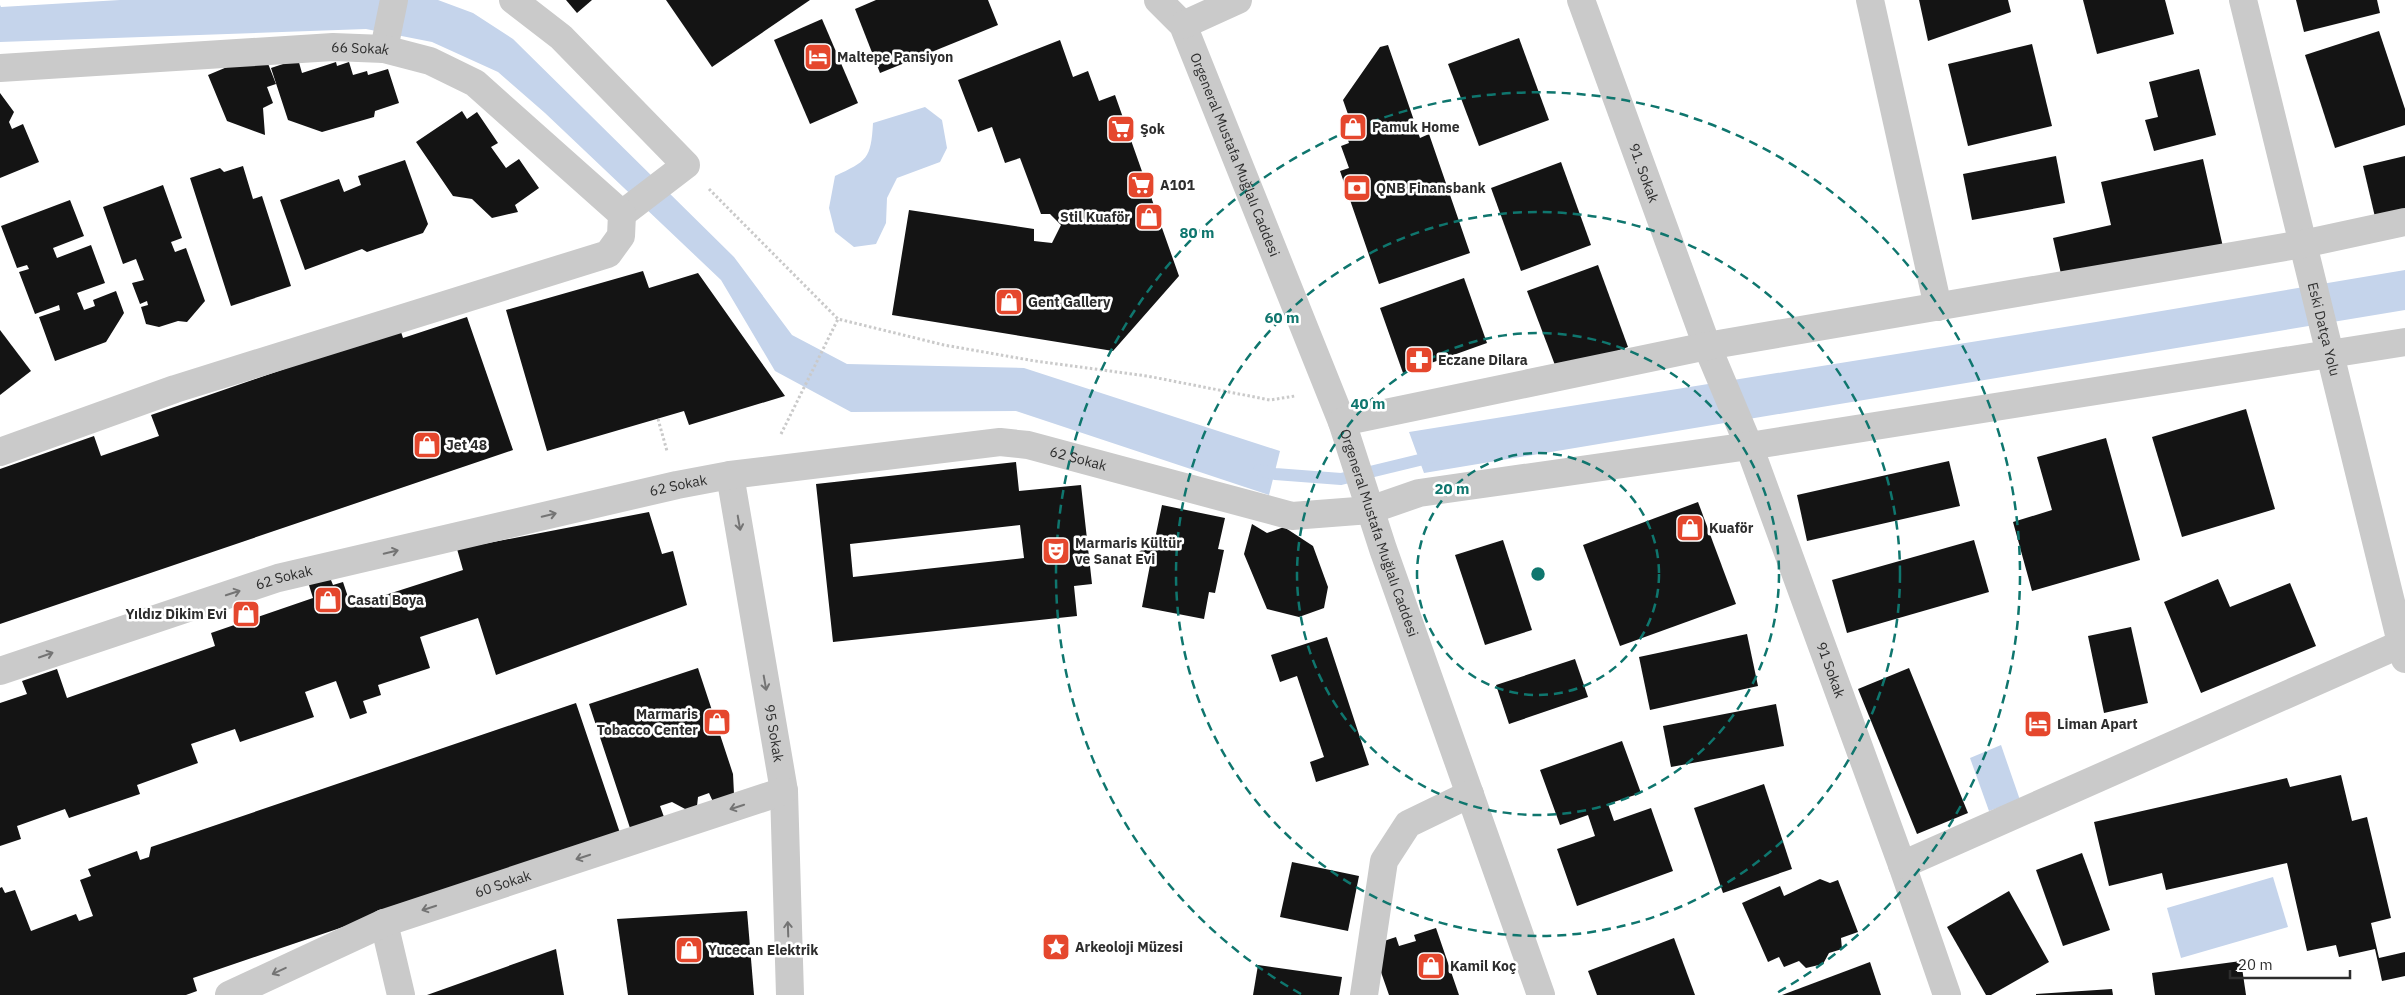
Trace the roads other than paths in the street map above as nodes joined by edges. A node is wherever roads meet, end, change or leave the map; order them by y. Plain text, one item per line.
1 (394, 0) edge
2 (513, 0) edge
3 (1158, 0) edge
4 (1238, 0) edge
5 (1581, 0) edge
6 (1870, 0) edge
7 (2243, 0) edge
8 (1183, 25) junction
9 (386, 41) junction
10 (0, 68) edge
11 (628, 209) junction
12 (2405, 222) edge
13 (2303, 244) junction
14 (1938, 307) junction
15 (2405, 342) edge
16 (1707, 346) junction
17 (2327, 346) junction
18 (1342, 422) junction
19 (1745, 435) junction
20 (0, 452) edge
21 (730, 474) junction
22 (1368, 505) junction
23 (2403, 652) edge
24 (0, 671) edge
25 (784, 791) junction
26 (1470, 794) junction
27 (1902, 865) junction
28 (384, 922) junction
29 (229, 995) edge
30 (401, 995) edge
31 (790, 995) edge
32 (1364, 995) edge
33 (1541, 995) edge
34 (1947, 995) edge

1 - 9 street
2 - 11 street
3 - 8 street, Orgeneral Mustafa Muğlalı Caddesi
4 - 8 street
5 - 16 street, 91. Sokak
6 - 14 street
7 - 13 street, Eski Datça Yolu
8 - 18 street, Orgeneral Mustafa Muğlalı Caddesi
9 - 10 street, 66 Sokak
9 - 11 street, 66 Sokak
11 - 20 street
12 - 13 street
13 - 14 street
13 - 17 street, Eski Datça Yolu
14 - 16 street
15 - 17 street, 62 Sokak
16 - 18 street
16 - 19 street, 91 Sokak
17 - 19 street, 62 Sokak
17 - 23 street, Eski Datça Yolu
18 - 22 street, Orgeneral Mustafa Muğlalı Caddesi
19 - 22 street, 62 Sokak
19 - 27 street, 91 Sokak
21 - 22 street, 62 Sokak
24 -> 21 street, 62 Sokak
21 -> 25 street, 95 Sokak
22 - 26 street, Orgeneral Mustafa Muğlalı Caddesi
23 - 27 street
25 -> 28 street, 60 Sokak
31 -> 25 street, 95 Sokak
26 - 32 street
26 - 33 street, Orgeneral Mustafa Muğlalı Caddesi
27 - 34 street, 91 Sokak
28 -> 29 street, 60 Sokak
28 - 30 street

